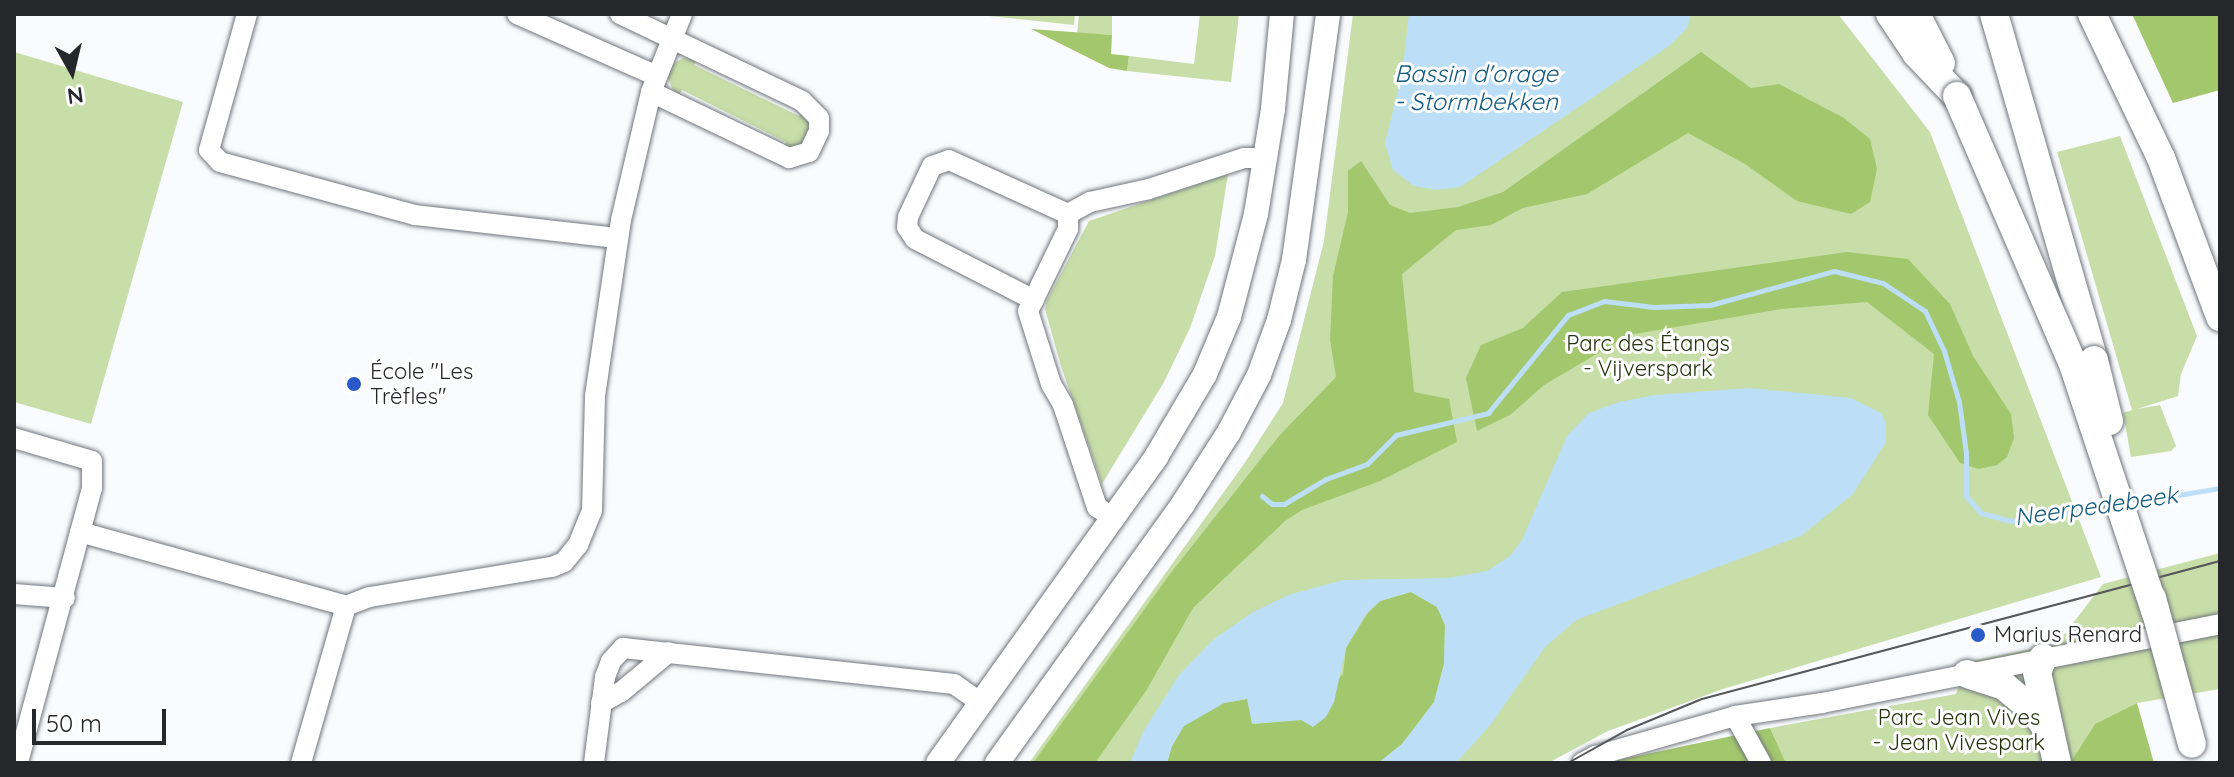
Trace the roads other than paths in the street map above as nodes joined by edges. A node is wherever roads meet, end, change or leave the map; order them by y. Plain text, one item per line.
1 (247, 14) edge
2 (517, 14) edge
3 (620, 14) edge
4 (682, 14) edge
5 (1282, 14) edge
6 (1328, 14) edge
7 (1890, 14) edge
8 (1916, 14) edge
9 (1994, 14) edge
10 (2092, 14) edge
11 (672, 38) junction
12 (654, 84) junction
13 (1957, 96) junction
14 (1266, 158) junction
15 (1068, 214) junction
16 (618, 238) junction
17 (1034, 300) junction
18 (2220, 317) edge
19 (14, 438) edge
20 (1114, 519) junction
21 (80, 532) junction
22 (14, 594) edge
23 (65, 598) junction
24 (346, 606) junction
25 (2156, 614) junction
26 (2220, 624) edge
27 (669, 652) junction
28 (2043, 658) junction
29 (1967, 674) junction
30 (601, 703) junction
31 (981, 703) junction
32 (1735, 716) junction
33 (2049, 733) junction
34 (2194, 753) edge
35 (18, 763) edge
36 (301, 763) edge
37 (594, 763) edge
38 (938, 763) edge
39 (997, 763) edge
40 (1582, 763) edge
41 (1761, 763) edge
42 (2057, 763) edge

1 - 16 street
2 - 12 street
3 - 11 street
4 - 11 street
5 - 14 main road
6 - 39 main road
7 - 13 highway
8 - 13 highway
9 - 25 highway, bridge
10 - 18 highway
11 - 12 street
11 - 12 street
12 - 16 street
13 - 25 highway, bridge
14 - 15 street
14 - 20 main road
15 - 17 street
15 - 17 street
16 - 24 street
17 - 20 street
19 - 21 street
20 - 31 main road
21 - 23 street
21 - 24 street
22 - 23 street
23 - 35 street
24 - 36 street
25 - 34 highway, bridge
26 - 28 street
27 - 30 street
27 - 30 street
27 - 31 street
28 - 29 street
28 - 33 highway
29 - 32 street
29 - 33 highway
30 - 37 street
31 - 38 main road
32 - 40 street
32 - 41 street
33 - 42 highway

